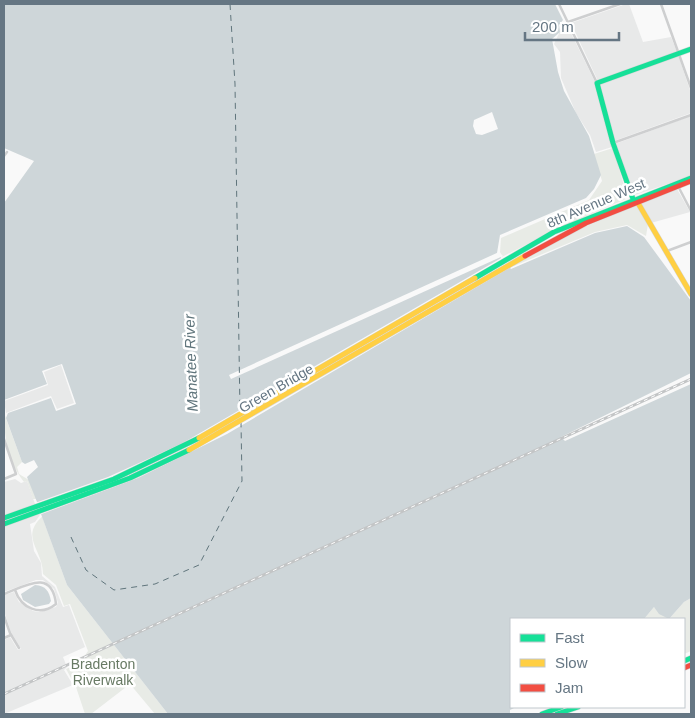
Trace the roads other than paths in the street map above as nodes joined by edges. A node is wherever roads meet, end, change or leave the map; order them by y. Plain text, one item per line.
1 (559, 4) edge
2 (620, 4) edge
3 (661, 4) edge
4 (568, 22) junction
5 (691, 49) edge
6 (679, 53) junction
7 (597, 83) junction
8 (691, 88) edge
9 (691, 115) edge
10 (613, 143) junction
11 (7, 152) dead end
12 (4, 156) edge
13 (691, 179) edge
14 (677, 185) junction
15 (662, 187) junction
16 (632, 199) junction
17 (638, 202) junction
18 (691, 211) edge
19 (586, 223) junction
20 (691, 242) edge
21 (665, 252) junction
22 (513, 259) junction
23 (691, 294) edge
24 (4, 439) edge
25 (4, 480) edge
26 (37, 509) junction
27 (4, 518) edge
28 (4, 524) edge
29 (15, 590) junction
30 (4, 594) edge
31 (4, 616) edge
32 (11, 635) junction
33 (4, 638) edge
34 (19, 648) dead end
35 (559, 708) edge
36 (575, 708) edge
37 (542, 714) edge
38 (556, 714) edge

1 - 4 street
2 - 4 street
3 - 6 street
4 - 7 street
5 - 6 main road
6 - 7 main road
6 - 8 street
7 - 10 main road
9 - 10 street
10 - 16 main road
11 - 12 street
13 - 14 main road, 8th Avenue West
14 - 15 main road, 8th Avenue West
14 - 17 main road, 8th Avenue West
14 - 18 street
15 - 16 main road, 8th Avenue West
15 - 17 main road
16 - 19 main road
16 - 22 main road, 8th Avenue West
17 - 19 main road, 8th Avenue West
17 - 21 main road
19 - 22 main road, 8th Avenue West
20 - 21 street
21 - 23 main road
22 - 26 main road, Green Bridge
24 - 25 street
26 - 27 main road
26 - 28 main road
29 - 29 street
29 - 30 street
31 - 32 street
32 - 33 street
32 - 34 street
35 - 37 main road
36 - 38 main road

